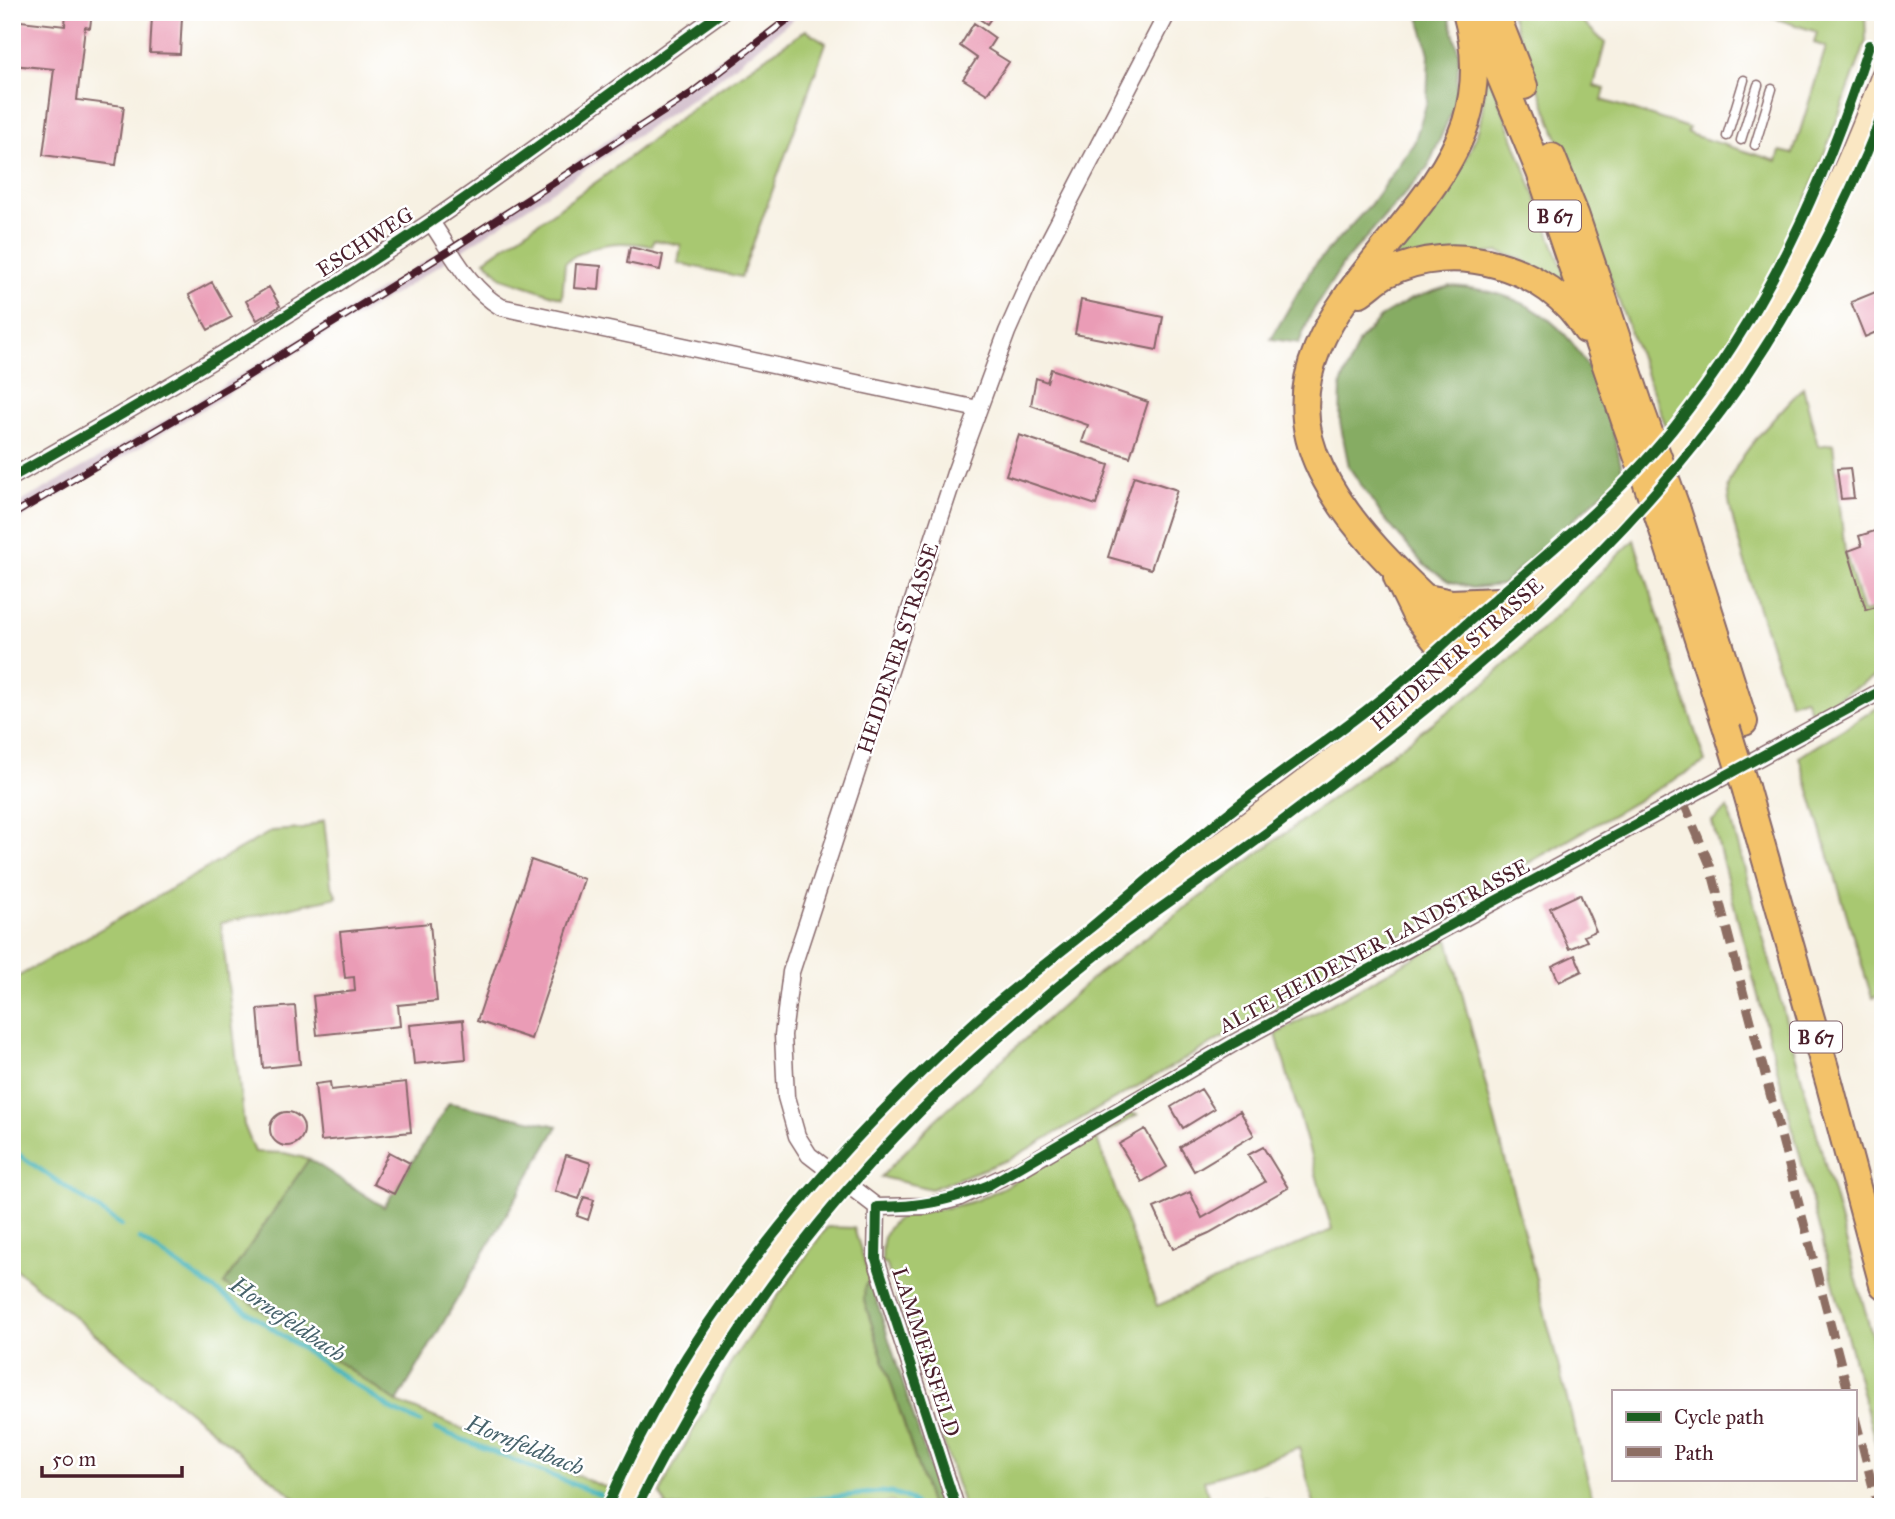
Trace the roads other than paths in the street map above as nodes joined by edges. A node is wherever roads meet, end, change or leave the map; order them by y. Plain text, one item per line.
1 (722, 12) edge
2 (1168, 12) edge
3 (1466, 12) edge
4 (1474, 12) edge
5 (1494, 12) edge
6 (1883, 76) edge
7 (1744, 80) dead end
8 (1758, 85) dead end
9 (1772, 89) dead end
10 (1727, 136) dead end
11 (1741, 141) dead end
12 (1755, 145) dead end
13 (431, 222) junction
14 (1335, 310) junction
15 (978, 409) junction
16 (1634, 417) junction
17 (12, 477) edge
18 (1389, 560) junction
19 (1427, 598) junction
20 (1522, 600) junction
21 (1474, 644) junction
22 (1454, 663) junction
23 (1883, 690) edge
24 (1754, 785) junction
25 (837, 1178) junction
26 (877, 1207) junction
27 (1883, 1220) edge
28 (1883, 1285) edge
29 (622, 1507) edge
30 (956, 1507) edge

1 - 13 street, ESCHWEG
2 - 15 street, HEIDENER STRASSE
3 - 14 highway
4 - 16 highway, B 67
5 - 16 highway, B 67
6 - 20 main road, HEIDENER STRASSE
7 - 10 lane
8 - 11 lane
9 - 12 lane
13 - 15 street
13 - 17 street, ESCHWEG
14 - 16 highway
14 - 18 highway
15 - 25 street, HEIDENER STRASSE
16 - 24 highway, B 67, bridge
18 - 19 highway
18 - 22 highway
19 - 20 highway
19 - 21 highway
20 - 21 main road, HEIDENER STRASSE
21 - 22 main road, HEIDENER STRASSE
22 - 25 main road, HEIDENER STRASSE
23 - 26 street, ALTE HEIDENER LANDSTRASSE
24 - 27 highway, B 67
24 - 28 highway, B 67
25 - 26 street
25 - 29 main road, HEIDENER STRASSE
26 - 30 street, LAMMERSFELD

